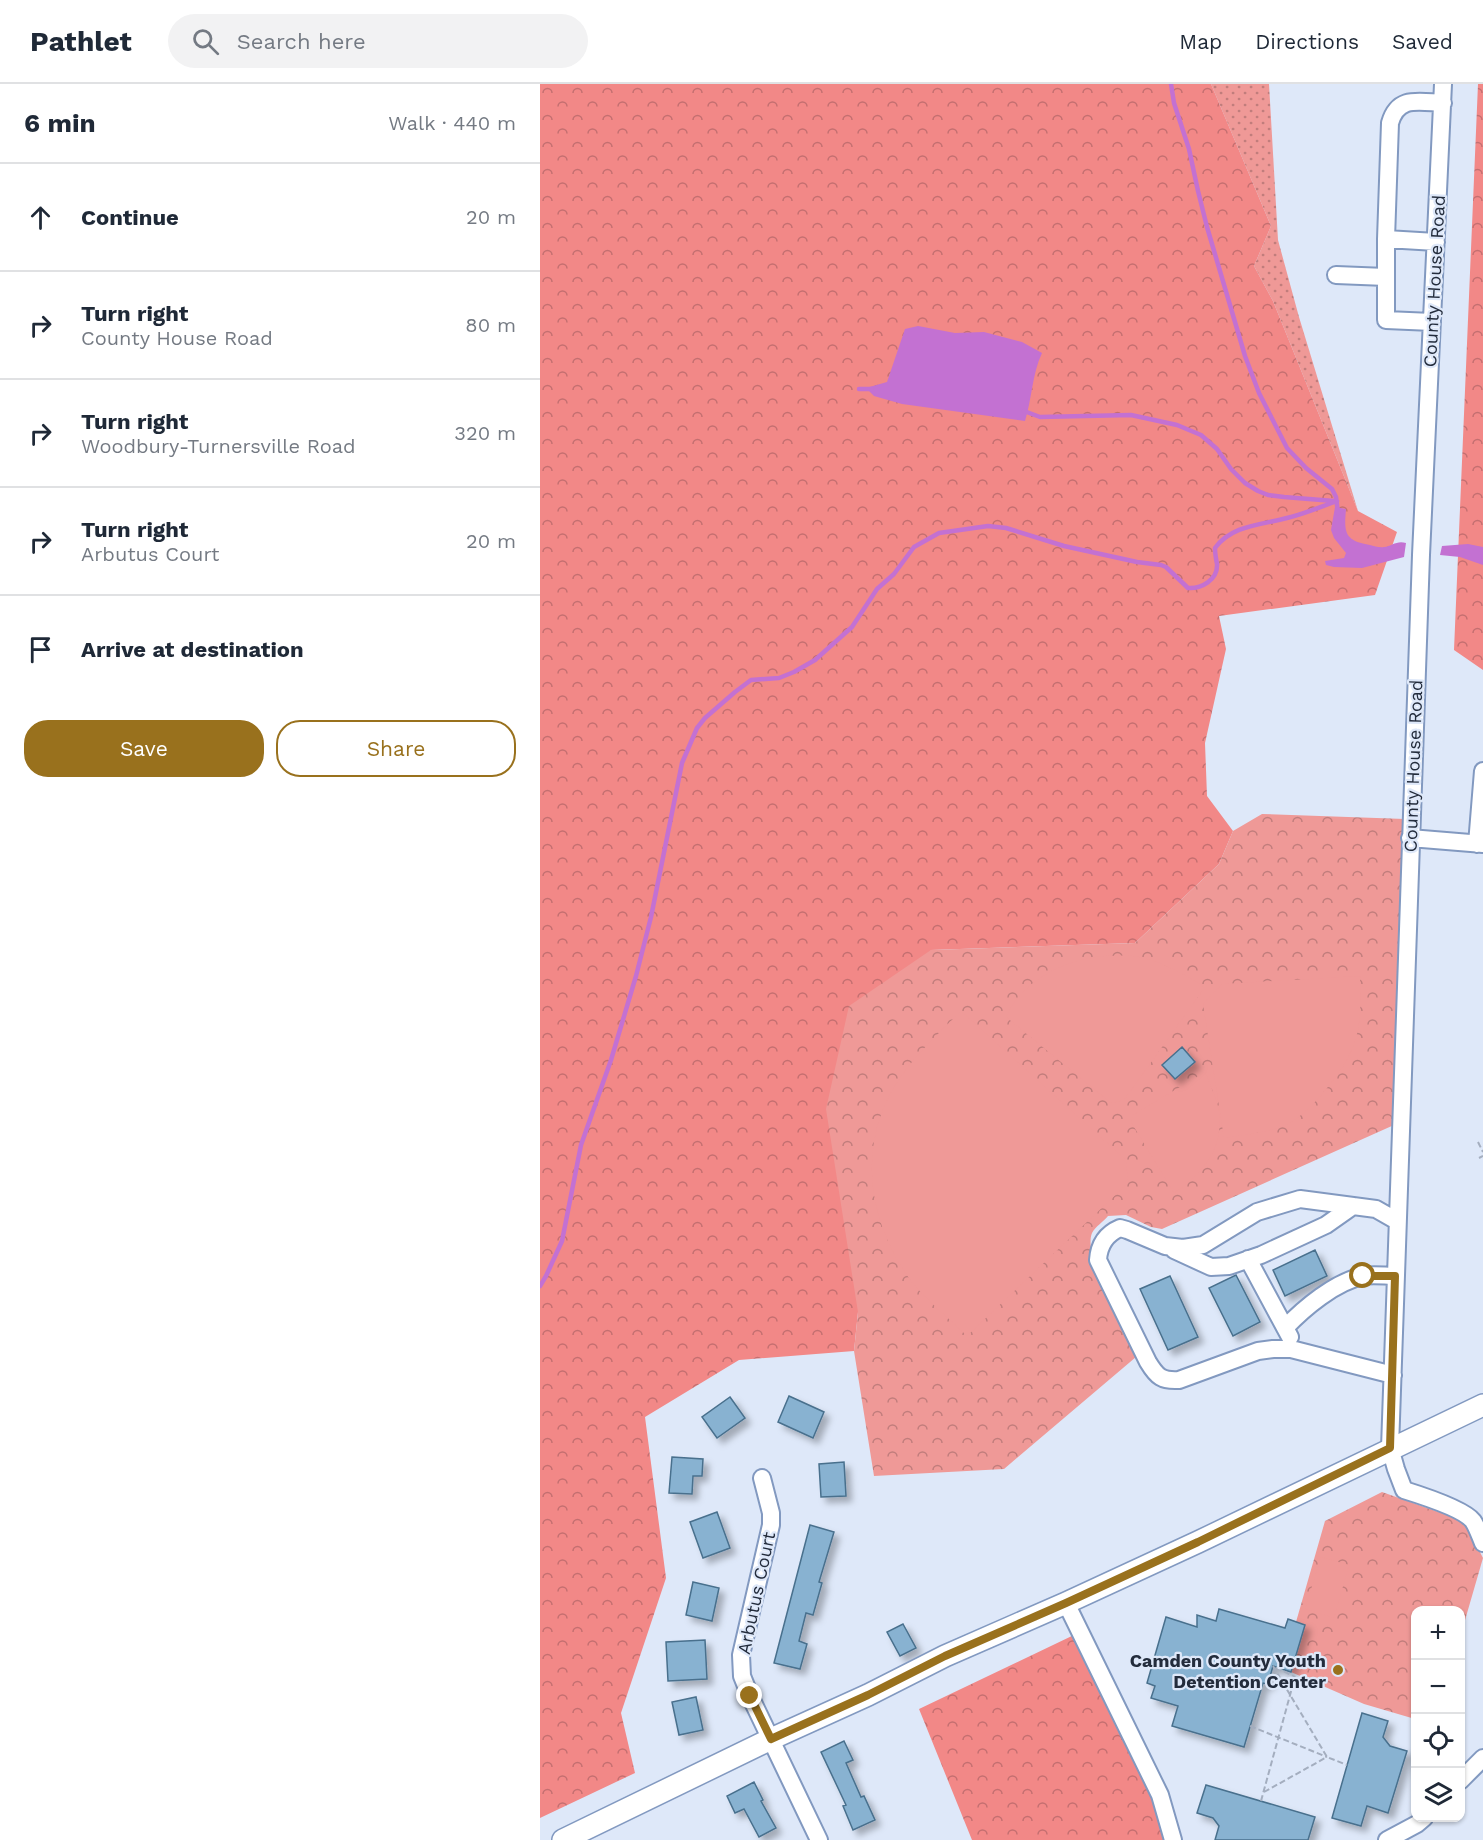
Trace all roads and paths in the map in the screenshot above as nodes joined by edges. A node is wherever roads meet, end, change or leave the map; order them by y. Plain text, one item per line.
1 (1443, 84) edge
2 (1443, 103) junction
3 (1386, 239) junction
4 (1436, 242) junction
5 (1336, 274) dead end
6 (1386, 277) junction
7 (1432, 322) junction
8 (1483, 771) edge
9 (1410, 838) junction
10 (1480, 844) edge
11 (1478, 1142) dead end
12 (1483, 1154) edge
13 (1479, 1158) dead end
14 (1353, 1206) junction
15 (1397, 1221) junction
16 (1163, 1245) junction
17 (1248, 1259) junction
18 (1395, 1276) junction
19 (1285, 1328) junction
20 (1297, 1350) junction
21 (1393, 1374) junction
22 (1483, 1405) edge
23 (1390, 1448) junction
24 (762, 1478) dead end
25 (1483, 1543) edge
26 (1066, 1603) junction
27 (1290, 1695) junction
28 (1251, 1726) dead end
29 (1278, 1737) junction
30 (771, 1739) junction
31 (1327, 1757) junction
32 (1483, 1758) edge
33 (1347, 1765) dead end
34 (1465, 1777) edge
35 (1263, 1792) junction
36 (1261, 1801) dead end
37 (1419, 1822) edge
38 (563, 1840) edge
39 (819, 1840) edge
40 (1173, 1840) edge
41 (1387, 1840) edge

1 - 2 street, County House Road
2 - 3 street
2 - 4 street, County House Road
3 - 4 street
3 - 6 street
4 - 7 street, County House Road
5 - 6 street
6 - 7 street
7 - 9 street, County House Road
8 - 10 street
9 - 10 street
9 - 15 street, County House Road
11 - 12 path
12 - 13 path
14 - 15 street
14 - 16 street
14 - 17 street
15 - 18 street, County House Road
16 - 17 street
16 - 20 street
17 - 19 street
18 - 19 street
18 - 21 street, County House Road
19 - 20 street
20 - 21 street
21 - 23 street, County House Road
22 - 23 main road
23 - 25 street, County House Road
23 - 26 main road
24 - 30 street, Arbutus Court
26 - 30 main road
26 - 40 street
27 - 27 path
27 - 29 path
27 - 31 path
28 - 29 path
29 - 31 path
29 - 35 path
30 - 38 main road
30 - 39 street, Arbutus Court
31 - 33 path
31 - 35 path
32 - 34 street
35 - 36 path
37 - 41 street

